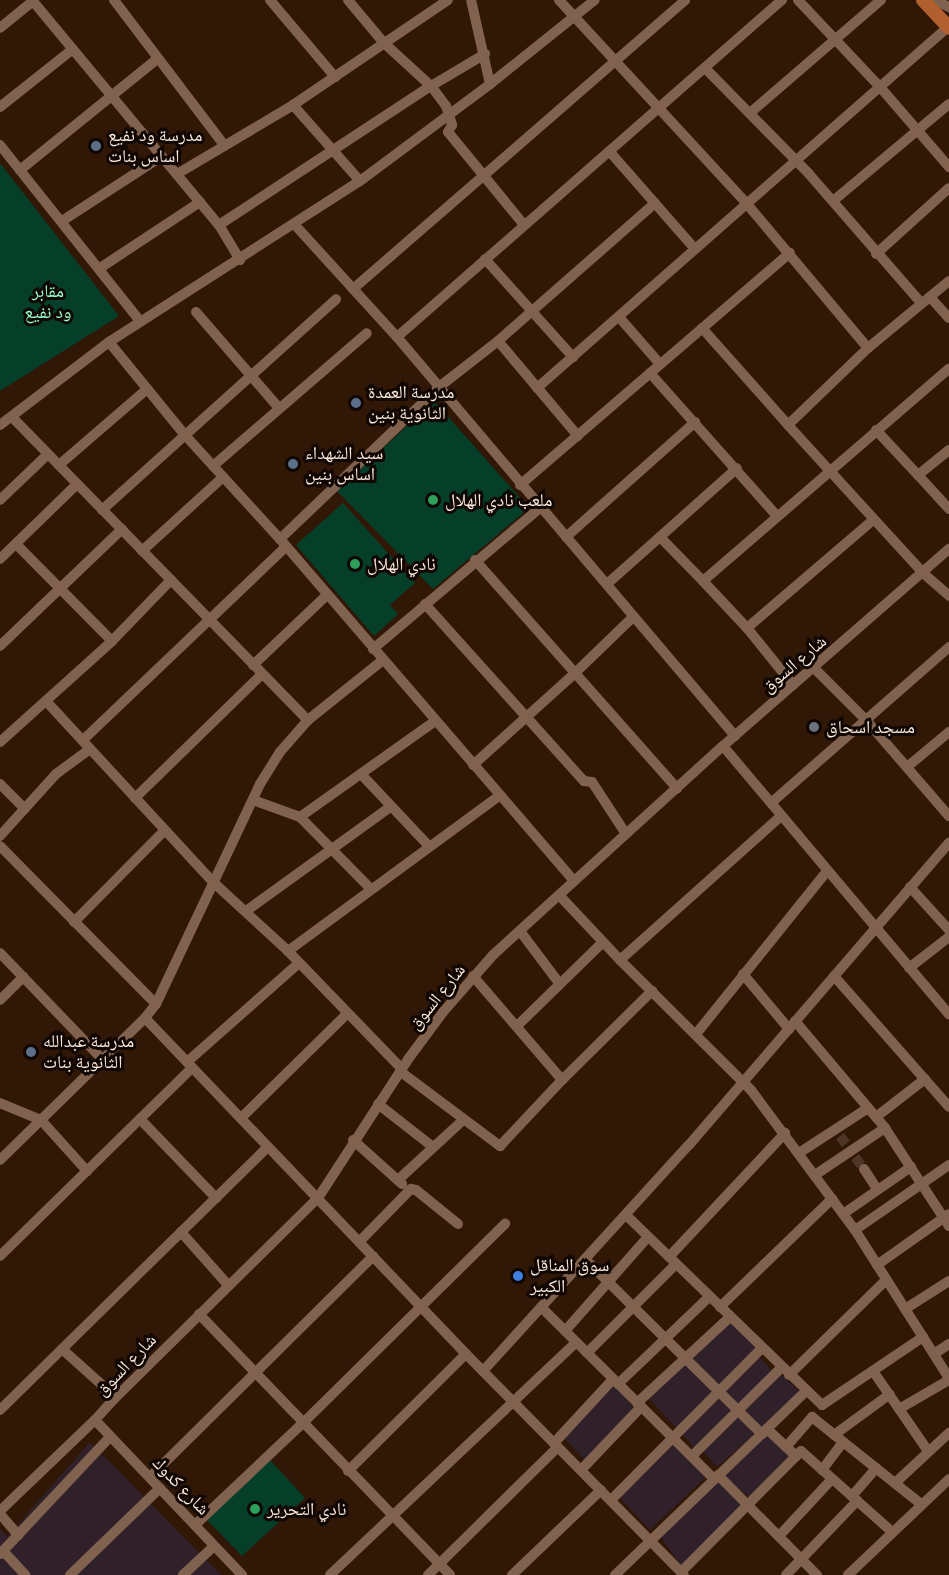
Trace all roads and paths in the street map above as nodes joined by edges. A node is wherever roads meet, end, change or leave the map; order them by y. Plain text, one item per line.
1 (270, 0) edge
2 (448, 0) edge
3 (471, 0) edge
4 (559, 0) edge
5 (595, 0) edge
6 (685, 0) edge
7 (782, 0) edge
8 (798, 0) edge
9 (880, 0) edge
10 (923, 0) edge
11 (935, 0) edge
12 (33, 1) edge
13 (116, 1) edge
14 (352, 1) edge
15 (949, 7) edge
16 (575, 17) junction
17 (949, 27) edge
18 (0, 28) edge
19 (837, 40) junction
20 (384, 43) junction
21 (73, 49) junction
22 (485, 54) junction
23 (157, 59) junction
24 (616, 62) junction
25 (705, 68) junction
26 (335, 77) junction
27 (490, 84) junction
28 (431, 86) junction
29 (879, 87) junction
30 (112, 96) junction
31 (949, 104) edge
32 (293, 105) junction
33 (0, 107) edge
34 (660, 108) junction
35 (750, 113) junction
36 (449, 116) junction
37 (918, 131) junction
38 (0, 145) edge
39 (225, 146) junction
40 (332, 150) junction
41 (610, 152) junction
42 (162, 156) junction
43 (795, 161) junction
44 (949, 167) edge
45 (20, 170) junction
46 (177, 174) junction
47 (483, 177) junction
48 (360, 181) junction
49 (949, 188) edge
50 (200, 201) junction
51 (833, 201) junction
52 (655, 203) junction
53 (747, 204) junction
54 (62, 221) junction
55 (219, 225) junction
56 (294, 225) junction
57 (524, 225) junction
58 (695, 249) junction
59 (790, 253) junction
60 (876, 254) junction
61 (485, 259) junction
62 (240, 260) junction
63 (100, 268) junction
64 (949, 281) edge
65 (353, 289) junction
66 (930, 297) junction
67 (336, 299) dead end
68 (921, 303) junction
69 (534, 310) junction
70 (196, 312) dead end
71 (619, 316) junction
72 (949, 318) edge
73 (140, 321) junction
74 (702, 328) junction
75 (367, 333) dead end
76 (397, 337) junction
77 (498, 341) junction
78 (109, 342) junction
79 (868, 348) junction
80 (573, 357) junction
81 (660, 364) junction
82 (949, 369) edge
83 (650, 373) junction
84 (250, 374) junction
85 (439, 387) junction
86 (537, 388) junction
87 (147, 389) junction
88 (279, 408) junction
89 (12, 417) junction
90 (695, 422) junction
91 (0, 425) edge
92 (788, 425) junction
93 (876, 430) junction
94 (184, 434) junction
95 (578, 436) junction
96 (949, 450) edge
97 (48, 454) junction
98 (58, 465) junction
99 (213, 466) junction
100 (737, 468) junction
101 (829, 471) junction
102 (918, 476) junction
103 (223, 477) junction
104 (78, 484) junction
105 (520, 484) junction
106 (0, 500) edge
107 (540, 508) junction
108 (102, 510) junction
109 (949, 510) edge
110 (777, 516) junction
111 (873, 519) junction
112 (122, 529) junction
113 (566, 537) junction
114 (660, 537) junction
115 (16, 543) junction
116 (283, 543) junction
117 (949, 549) edge
118 (142, 551) junction
119 (0, 559) edge
120 (475, 560) junction
121 (923, 573) junction
122 (171, 580) junction
123 (703, 581) junction
124 (607, 584) junction
125 (61, 588) junction
126 (327, 595) junction
127 (949, 596) edge
128 (426, 604) junction
129 (634, 616) junction
130 (208, 619) junction
131 (747, 628) junction
132 (112, 641) junction
133 (0, 646) edge
134 (949, 647) edge
135 (373, 649) junction
136 (383, 660) junction
137 (253, 665) junction
138 (815, 669) junction
139 (262, 674) junction
140 (574, 674) junction
141 (793, 686) junction
142 (46, 701) junction
143 (526, 718) junction
144 (309, 720) junction
145 (866, 720) junction
146 (435, 721) junction
147 (949, 732) edge
148 (735, 736) junction
149 (0, 742) edge
150 (87, 745) junction
151 (723, 746) junction
152 (473, 765) junction
153 (907, 767) junction
154 (361, 774) junction
155 (0, 784) edge
156 (677, 788) junction
157 (500, 795) junction
158 (135, 798) junction
159 (253, 800) junction
160 (771, 803) junction
161 (390, 807) junction
162 (25, 809) junction
163 (781, 816) junction
164 (949, 816) edge
165 (300, 817) junction
166 (165, 830) junction
167 (626, 834) junction
168 (0, 836) edge
169 (949, 843) edge
170 (428, 845) junction
171 (0, 846) edge
172 (330, 850) junction
173 (827, 871) junction
174 (574, 881) junction
175 (213, 882) junction
176 (910, 887) junction
177 (371, 889) junction
178 (559, 895) junction
179 (246, 911) junction
180 (74, 922) junction
181 (875, 928) junction
182 (949, 930) edge
183 (520, 931) junction
184 (949, 937) edge
185 (603, 942) junction
186 (288, 951) junction
187 (0, 953) edge
188 (620, 960) junction
189 (299, 963) junction
190 (909, 968) junction
191 (743, 974) junction
192 (23, 976) junction
193 (473, 976) junction
194 (834, 976) junction
195 (559, 983) junction
196 (652, 991) junction
197 (0, 1000) edge
198 (156, 1004) junction
199 (347, 1014) junction
200 (949, 1014) edge
201 (145, 1018) junction
202 (792, 1025) junction
203 (517, 1026) junction
204 (696, 1034) junction
205 (103, 1060) junction
206 (190, 1065) junction
207 (401, 1070) junction
208 (925, 1079) junction
209 (562, 1080) junction
210 (744, 1082) junction
211 (0, 1103) edge
212 (378, 1104) junction
213 (949, 1107) edge
214 (868, 1108) junction
215 (876, 1117) junction
216 (240, 1118) junction
217 (140, 1119) junction
218 (41, 1120) junction
219 (463, 1120) junction
220 (885, 1128) junction
221 (784, 1133) junction
222 (353, 1140) junction
223 (845, 1143) junction
224 (268, 1147) junction
225 (433, 1147) junction
226 (799, 1153) junction
227 (0, 1160) edge
228 (949, 1165) edge
229 (910, 1167) junction
230 (864, 1169) tunnel mouth
231 (87, 1171) junction
232 (815, 1175) junction
233 (398, 1180) junction
234 (922, 1184) junction
235 (877, 1189) junction
236 (408, 1190) junction
237 (216, 1198) junction
238 (318, 1198) junction
239 (832, 1199) junction
240 (843, 1214) junction
241 (626, 1215) junction
242 (947, 1219) edge
243 (458, 1224) dead end
244 (505, 1224) dead end
245 (855, 1230) junction
246 (181, 1232) junction
247 (648, 1237) junction
248 (360, 1241) junction
249 (0, 1256) edge
250 (373, 1256) junction
251 (585, 1259) junction
252 (673, 1261) junction
253 (877, 1265) junction
254 (886, 1280) junction
255 (949, 1281) edge
256 (609, 1283) junction
257 (228, 1285) junction
258 (709, 1297) junction
259 (421, 1306) junction
260 (541, 1307) junction
261 (633, 1307) junction
262 (720, 1307) junction
263 (905, 1309) junction
264 (199, 1314) junction
265 (730, 1317) junction
266 (565, 1331) junction
267 (923, 1337) junction
268 (666, 1339) junction
269 (576, 1342) junction
270 (949, 1344) edge
271 (762, 1348) junction
272 (62, 1349) junction
273 (587, 1353) junction
274 (466, 1354) junction
275 (934, 1354) junction
276 (685, 1358) junction
277 (483, 1371) junction
278 (873, 1371) junction
279 (255, 1372) junction
280 (785, 1372) junction
281 (949, 1379) edge
282 (616, 1382) junction
283 (718, 1391) junction
284 (806, 1392) junction
285 (890, 1394) junction
286 (113, 1400) junction
287 (513, 1401) junction
288 (639, 1405) junction
289 (899, 1409) junction
290 (0, 1410) edge
291 (738, 1411) junction
292 (95, 1420) junction
293 (303, 1423) junction
294 (764, 1431) junction
295 (949, 1433) edge
296 (672, 1437) junction
297 (109, 1438) junction
298 (839, 1438) junction
299 (556, 1445) junction
300 (786, 1447) junction
301 (928, 1451) junction
302 (692, 1456) junction
303 (796, 1456) junction
304 (876, 1468) junction
305 (581, 1470) junction
306 (822, 1470) junction
307 (348, 1471) junction
308 (150, 1477) junction
309 (716, 1477) junction
310 (832, 1479) junction
311 (949, 1479) edge
312 (894, 1483) junction
313 (160, 1488) junction
314 (601, 1490) junction
315 (855, 1498) junction
316 (611, 1500) junction
317 (921, 1504) junction
318 (750, 1506) junction
319 (0, 1512) edge
320 (392, 1515) junction
321 (195, 1525) junction
322 (891, 1531) junction
323 (18, 1534) junction
324 (779, 1536) junction
325 (650, 1541) junction
326 (214, 1546) junction
327 (1, 1552) edge
328 (802, 1560) junction
329 (439, 1564) junction
330 (853, 1573) edge
331 (683, 1574) edge
332 (25, 1575) edge
333 (70, 1575) edge
334 (183, 1575) edge
335 (242, 1575) edge
336 (330, 1575) edge
337 (428, 1575) edge
338 (450, 1575) edge
339 (512, 1575) edge
340 (615, 1575) edge
341 (786, 1575) edge
342 (817, 1575) edge

1 - 26 street
2 - 20 street
3 - 22 street
4 - 16 street
5 - 16 street
6 - 24 street
7 - 25 street
8 - 19 street
9 - 19 street
10 - 17 main road
11 - 15 street
12 - 18 street
12 - 21 street
13 - 23 street
14 - 20 street
16 - 24 street
16 - 27 street
17 - 29 street
19 - 29 street
19 - 35 street
20 - 26 street
20 - 28 street
21 - 30 street
21 - 33 street
22 - 27 street
22 - 28 street
23 - 30 street
23 - 39 street
24 - 34 street
24 - 47 street
25 - 34 street
25 - 35 street
26 - 32 street
27 - 36 street
28 - 36 street
28 - 40 street
29 - 37 street
29 - 43 street
30 - 42 street
30 - 45 street
31 - 37 street
32 - 39 street
32 - 40 street
34 - 41 street
34 - 53 street
35 - 43 street
36 - 47 street
36 - 48 street
37 - 44 street
37 - 51 street
38 - 45 street
39 - 46 street
40 - 48 street
40 - 55 street
41 - 52 street
41 - 57 street
42 - 46 street
42 - 54 street
43 - 51 street
43 - 53 street
45 - 54 street
46 - 50 street
47 - 57 street
47 - 65 street
48 - 56 street
49 - 60 street
50 - 55 street
50 - 63 street
51 - 60 street
52 - 58 street
52 - 69 street
53 - 58 street
53 - 59 street
54 - 63 street
55 - 62 street
56 - 62 street
56 - 65 street
57 - 61 street
58 - 71 street
59 - 74 street
59 - 79 street
60 - 68 street
61 - 69 street
61 - 76 street
62 - 73 street
63 - 73 street
64 - 66 street
65 - 76 street
66 - 68 street
66 - 72 street
67 - 84 street
68 - 79 street
69 - 77 street
69 - 80 street
70 - 84 street
71 - 80 street
71 - 81 street
73 - 78 street
74 - 81 street
74 - 92 street
75 - 88 street
76 - 85 street
77 - 85 street
77 - 86 street
78 - 87 street
78 - 89 street
79 - 92 street
80 - 86 street
81 - 83 street
82 - 93 street
83 - 90 street
83 - 95 street
84 - 88 street
84 - 94 street
85 - 105 street
85 - 116 street
86 - 95 street
87 - 94 street
87 - 98 street
88 - 99 street
89 - 91 street
89 - 97 street
90 - 100 street
90 - 113 street
92 - 101 street
93 - 101 street
93 - 102 street
94 - 99 street
94 - 108 street
95 - 105 street
96 - 102 street
97 - 98 street
97 - 106 street
98 - 104 street
99 - 103 street
100 - 110 street
100 - 114 street
101 - 110 street
101 - 111 street
102 - 109 street
103 - 116 street
103 - 118 street
104 - 108 street
104 - 115 street
105 - 107 street
107 - 113 street
107 - 120 street
108 - 112 street
110 - 123 street
111 - 121 street
111 - 131 street
112 - 118 street
112 - 125 street
113 - 124 street
114 - 123 street
114 - 124 street
115 - 119 street
115 - 125 street
116 - 126 street
116 - 130 street
117 - 121 street, شارع السوق
118 - 122 street
120 - 128 street
120 - 140 street
121 - 127 street
121 - 138 street, شارع السوق
122 - 130 street
122 - 132 street
123 - 131 street
124 - 129 street
125 - 132 street
125 - 133 street
126 - 135 street
126 - 137 street
128 - 135 street
128 - 143 street
129 - 140 street
129 - 148 street
130 - 137 street
130 - 150 street
131 - 141 street
132 - 142 street
134 - 145 street
135 - 136 street
136 - 144 street
136 - 146 street
137 - 139 street
138 - 141 street, شارع السوق
138 - 145 street
139 - 144 street
139 - 158 street
140 - 143 street
140 - 156 street
141 - 148 street, شارع السوق
142 - 149 street
142 - 150 street
143 - 152 street
143 - 167 street
144 - 159 street
145 - 153 street
145 - 160 street
146 - 152 street
146 - 154 street
147 - 153 street
148 - 151 street, شارع السوق
150 - 158 street
150 - 162 street
151 - 156 street, شارع السوق
151 - 160 street
152 - 157 street
153 - 164 street
154 - 161 street
154 - 165 street
155 - 162 street
156 - 167 street, شارع السوق
157 - 170 street
157 - 174 street
158 - 166 street
159 - 165 street
159 - 175 street
160 - 163 street
161 - 170 street
161 - 172 street
162 - 168 street
163 - 173 street
163 - 188 street
165 - 172 street
166 - 175 street
166 - 180 street
167 - 174 street, شارع السوق
169 - 176 street
170 - 177 street
171 - 180 street
172 - 177 street
172 - 179 street
173 - 181 street
173 - 191 street
174 - 178 street, شارع السوق
175 - 179 street
175 - 198 street
176 - 181 street
176 - 182 street
177 - 186 street
178 - 183 street, شارع السوق
178 - 185 street
179 - 186 street
180 - 198 street
181 - 190 street
181 - 194 street
183 - 193 street, شارع السوق
183 - 195 street
184 - 190 street
185 - 188 street
185 - 195 street
186 - 189 street
187 - 192 street
188 - 196 street
189 - 199 street
189 - 206 street
190 - 200 street
191 - 202 street
191 - 204 street
192 - 197 street
192 - 205 street
193 - 203 street
193 - 207 street, شارع السوق
194 - 202 street
194 - 208 street
195 - 203 street
196 - 204 street
196 - 209 street
198 - 201 street
199 - 207 street
199 - 216 street
201 - 205 street
201 - 206 street
202 - 210 street
202 - 214 street
203 - 209 street
204 - 210 street
205 - 218 street
206 - 216 street
206 - 217 street
207 - 212 street, شارع السوق
207 - 219 street
208 - 213 street
208 - 215 street
209 - 219 street
210 - 221 street
210 - 241 street
211 - 218 street
212 - 222 street, شارع السوق
212 - 225 street
214 - 215 street
214 - 223 street
215 - 220 street
216 - 224 street
217 - 231 street
217 - 237 street
218 - 227 street
218 - 231 street
219 - 225 street
220 - 223 street
220 - 229 street
221 - 226 street
221 - 252 street
222 - 233 street
222 - 238 street, شارع السوق
223 - 226 street
223 - 232 street
224 - 237 street
224 - 238 street
225 - 233 street
226 - 232 street
228 - 234 street
229 - 234 street
229 - 235 street
230 - 235 street
231 - 249 street
232 - 239 street
233 - 236 street
234 - 242 street
234 - 245 street
235 - 240 street
236 - 243 street
236 - 248 street
237 - 246 street
238 - 248 street
238 - 257 street, شارع السوق
239 - 240 street
239 - 262 street
240 - 245 street
241 - 247 street
241 - 251 street
242 - 253 street
244 - 259 street
245 - 253 street
246 - 257 street
246 - 272 street
247 - 252 street
247 - 256 street
248 - 250 street
250 - 259 street
250 - 279 street
251 - 256 street
251 - 260 street
252 - 258 street
252 - 261 street
253 - 254 street
254 - 263 street
254 - 280 street
255 - 263 street
256 - 261 street
256 - 266 street
257 - 264 street, شارع السوق
258 - 262 street
258 - 268 street
259 - 274 street
259 - 293 street
260 - 266 street
260 - 277 street
261 - 268 street
261 - 273 street
262 - 265 street
263 - 267 street
264 - 279 street
264 - 286 street, شارع السوق
265 - 271 street
265 - 276 street
266 - 269 street
267 - 275 street
267 - 278 street
268 - 276 street
268 - 282 street
269 - 273 street
269 - 287 street
270 - 275 street
271 - 280 street
271 - 283 street
272 - 286 street
272 - 290 street
273 - 282 street
274 - 277 street
274 - 307 street
275 - 281 street
276 - 283 street
276 - 288 street
277 - 287 street
278 - 284 street
278 - 285 street
279 - 293 street
279 - 308 street
280 - 284 street
280 - 291 street
281 - 289 street
282 - 288 street
282 - 299 street
283 - 291 street
283 - 296 street
284 - 294 street
285 - 289 street
285 - 298 street
286 - 292 street, شارع السوق
287 - 299 street
287 - 320 street
288 - 296 street
288 - 305 street
289 - 301 street
291 - 294 street
291 - 302 street
292 - 297 street, شارع كدوك
292 - 319 street, شارع السوق
293 - 307 street
293 - 321 street
294 - 300 street
294 - 309 street
295 - 301 street
296 - 302 street
296 - 316 street
297 - 308 street, شارع كدوك
297 - 323 street
298 - 300 street
298 - 304 street
298 - 306 street
299 - 305 street
299 - 329 street
300 - 303 street
301 - 312 street
302 - 309 street
303 - 306 street
303 - 318 street
304 - 312 street
304 - 315 street
305 - 314 street
306 - 310 street
307 - 320 street
308 - 313 street, شارع كدوك
309 - 318 street
309 - 325 street
310 - 315 street
310 - 324 street
311 - 317 street
312 - 317 street
313 - 321 street, شارع كدوك
313 - 333 street
314 - 316 street
314 - 339 street
315 - 322 street
315 - 328 street
316 - 325 street
317 - 322 street
318 - 324 street
318 - 331 street
319 - 323 street
320 - 329 street
320 - 336 street
321 - 326 street, شارع كدوك
322 - 330 street
323 - 327 street
324 - 328 street
325 - 331 street
325 - 340 street
326 - 334 street
326 - 335 street, شارع كدوك
327 - 332 street
328 - 341 street
328 - 342 street
329 - 337 street
329 - 338 street

